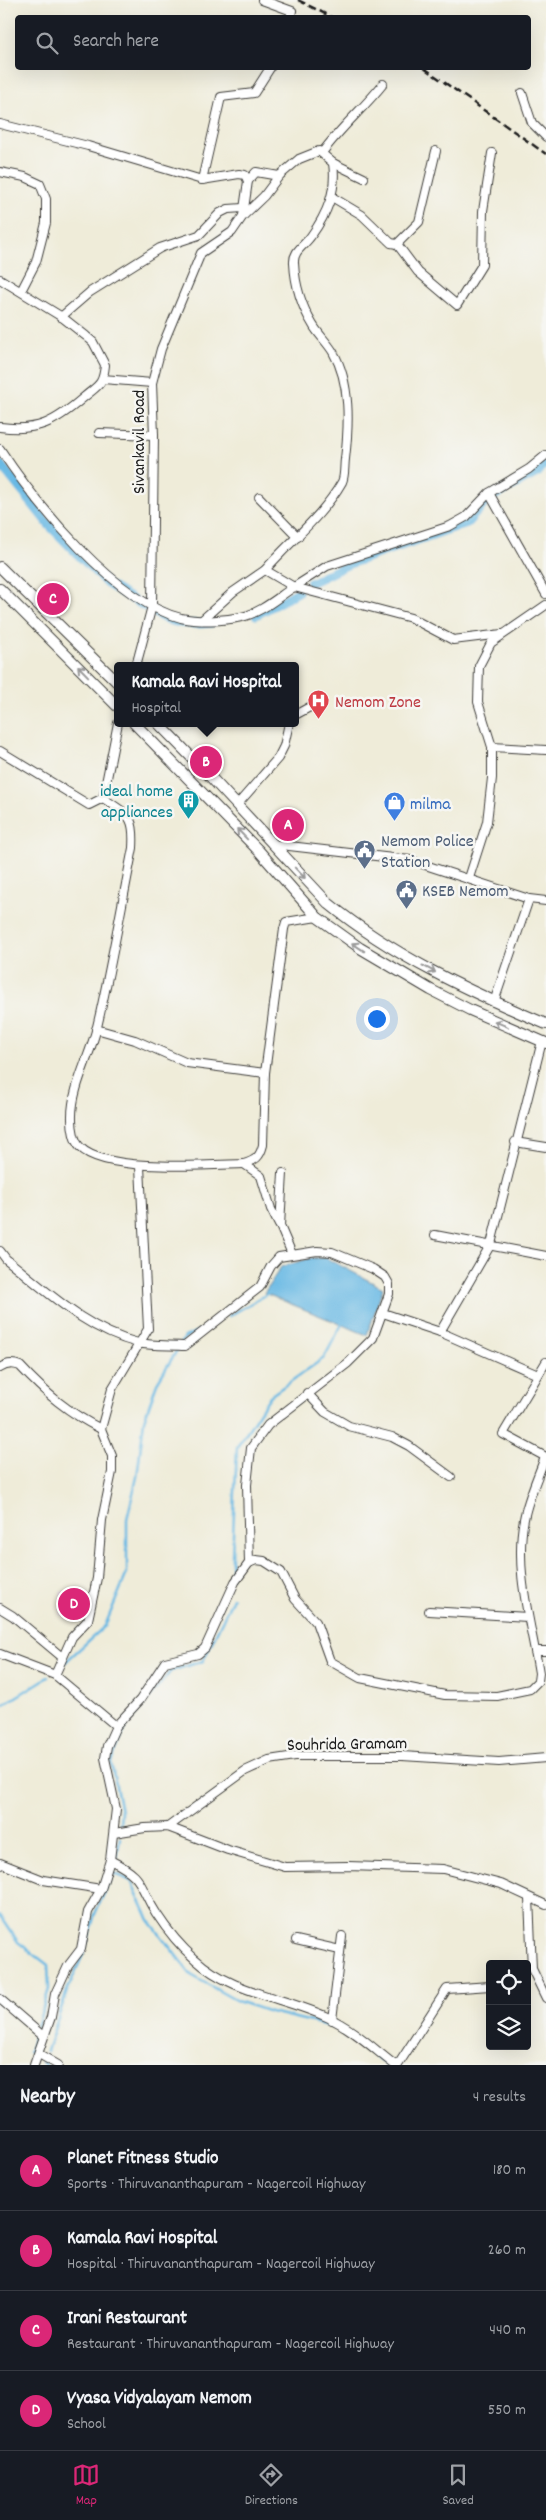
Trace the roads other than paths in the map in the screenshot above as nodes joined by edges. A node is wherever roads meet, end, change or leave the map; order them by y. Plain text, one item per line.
1 (262, 0) edge
2 (291, 15) edge
3 (269, 70) edge
4 (383, 84) dead end
5 (522, 93) dead end
6 (0, 124) edge
7 (546, 137) edge
8 (436, 151) dead end
9 (322, 153) junction
10 (492, 153) dead end
11 (333, 163) junction
12 (0, 172) edge
13 (279, 176) junction
14 (364, 178) dead end
15 (202, 180) junction
16 (248, 181) junction
17 (332, 197) junction
18 (243, 212) junction
19 (397, 244) junction
20 (0, 279) edge
21 (21, 291) junction
22 (61, 317) junction
23 (104, 379) junction
24 (152, 383) junction
25 (0, 427) edge
26 (99, 433) dead end
27 (154, 435) junction
28 (0, 449) edge
29 (546, 456) edge
30 (488, 493) junction
31 (259, 497) dead end
32 (298, 536) junction
33 (0, 567) edge
34 (265, 570) junction
35 (294, 587) junction
36 (0, 589) edge
37 (546, 594) edge
38 (546, 604) edge
39 (152, 606) junction
40 (202, 620) junction
41 (502, 634) junction
42 (137, 662) edge
43 (114, 679) edge
44 (319, 702) dead end
45 (114, 703) edge
46 (299, 713) edge
47 (117, 727) edge
48 (138, 727) edge
49 (162, 727) edge
50 (288, 727) edge
51 (492, 747) junction
52 (0, 750) edge
53 (546, 750) edge
54 (103, 798) junction
55 (237, 805) junction
56 (272, 844) junction
57 (259, 851) junction
58 (469, 878) junction
59 (529, 899) junction
60 (546, 901) edge
61 (317, 917) junction
62 (494, 1002) junction
63 (546, 1024) edge
64 (96, 1029) junction
65 (544, 1042) edge
66 (265, 1074) junction
67 (515, 1142) junction
68 (546, 1147) edge
69 (244, 1164) junction
70 (140, 1166) junction
71 (283, 1173) dead end
72 (280, 1226) junction
73 (435, 1235) dead end
74 (491, 1244) junction
75 (0, 1251) edge
76 (292, 1254) junction
77 (546, 1256) edge
78 (383, 1313) junction
79 (440, 1332) junction
80 (140, 1343) junction
81 (546, 1362) edge
82 (0, 1368) edge
83 (538, 1375) junction
84 (307, 1393) junction
85 (101, 1430) junction
86 (545, 1457) edge
87 (451, 1477) dead end
88 (249, 1563) junction
89 (0, 1608) edge
90 (429, 1612) dead end
91 (528, 1617) junction
92 (546, 1651) edge
93 (535, 1652) junction
94 (0, 1654) edge
95 (62, 1657) junction
96 (55, 1675) junction
97 (116, 1726) junction
98 (546, 1758) edge
99 (168, 1827) junction
100 (114, 1833) junction
101 (110, 1860) junction
102 (0, 1863) edge
103 (101, 1889) junction
104 (529, 1898) junction
105 (546, 1905) edge
106 (342, 1936) dead end
107 (296, 1940) dead end
108 (340, 1950) junction
109 (537, 1983) junction
110 (531, 1984) edge
111 (486, 1986) edge
112 (546, 1998) edge
113 (0, 1999) edge
114 (332, 2020) junction
115 (43, 2036) junction
116 (39, 2054) junction
117 (34, 2065) edge
118 (58, 2065) edge
119 (397, 2065) edge

1 - 2 street
3 - 15 street
4 - 9 street
5 - 7 street
6 - 15 street
8 - 19 street
9 - 11 street
9 - 13 street, Sivankavil Road
10 - 19 street
11 - 14 street
11 - 17 street
12 - 21 street
13 - 16 street
13 - 18 street, Sivankavil Road
15 - 16 street
16 - 18 street
17 - 19 street
17 - 32 street
18 - 22 street
18 - 24 street, Sivankavil Road
20 - 21 street
21 - 22 street
22 - 23 street
23 - 24 street
23 - 25 street
24 - 27 street, Sivankavil Road
26 - 27 street
27 - 39 street, Sivankavil Road
28 - 39 street
29 - 30 street
30 - 35 street
30 - 37 street
31 - 32 street
32 - 34 street
33 - 43 main road
34 - 35 street
34 - 40 street
35 - 40 street
35 - 41 street
45 -> 36 main road
38 - 41 street
39 - 40 street
39 - 42 street, Sivankavil Road
41 - 51 street
44 - 46 street
47 - 54 street
57 -> 48 main road
49 - 55 main road
50 - 55 street
51 - 53 street
51 - 58 street
52 - 54 street
54 - 64 street
55 - 56 main road
56 - 57 main road
56 - 58 street
56 -> 62 main road
57 - 61 main road
58 - 59 street
59 - 60 street
59 - 62 street
65 -> 61 main road
61 - 66 street
62 - 63 main road
64 - 66 street
64 - 70 street
65 - 67 street
66 - 69 street
67 - 68 street
67 - 74 street
69 - 70 street
69 - 72 street
70 - 80 street
71 - 72 street
72 - 76 street
73 - 74 street
74 - 77 street
74 - 79 street
75 - 80 street
76 - 78 street
76 - 80 street
78 - 79 street
78 - 84 street
79 - 83 street
80 - 85 street
81 - 83 street
82 - 85 street
83 - 86 street
84 - 87 street
84 - 88 street
85 - 95 street
86 - 91 street
88 - 93 street
88 - 97 street
89 - 95 street
90 - 91 street
91 - 93 street
92 - 93 street
94 - 96 street
95 - 96 street
96 - 97 street
97 - 100 street
98 - 99 street, Souhrida Gramam
99 - 100 street
99 - 104 street
100 - 101 street
101 - 103 street
101 - 114 street
102 - 103 street
103 - 115 street
104 - 105 street
104 - 109 street
106 - 108 street
107 - 108 street
108 - 114 street
109 - 110 street
109 - 112 street
111 - 119 street
113 - 115 street
114 - 119 street
115 - 116 street
116 - 117 street
116 - 118 street

